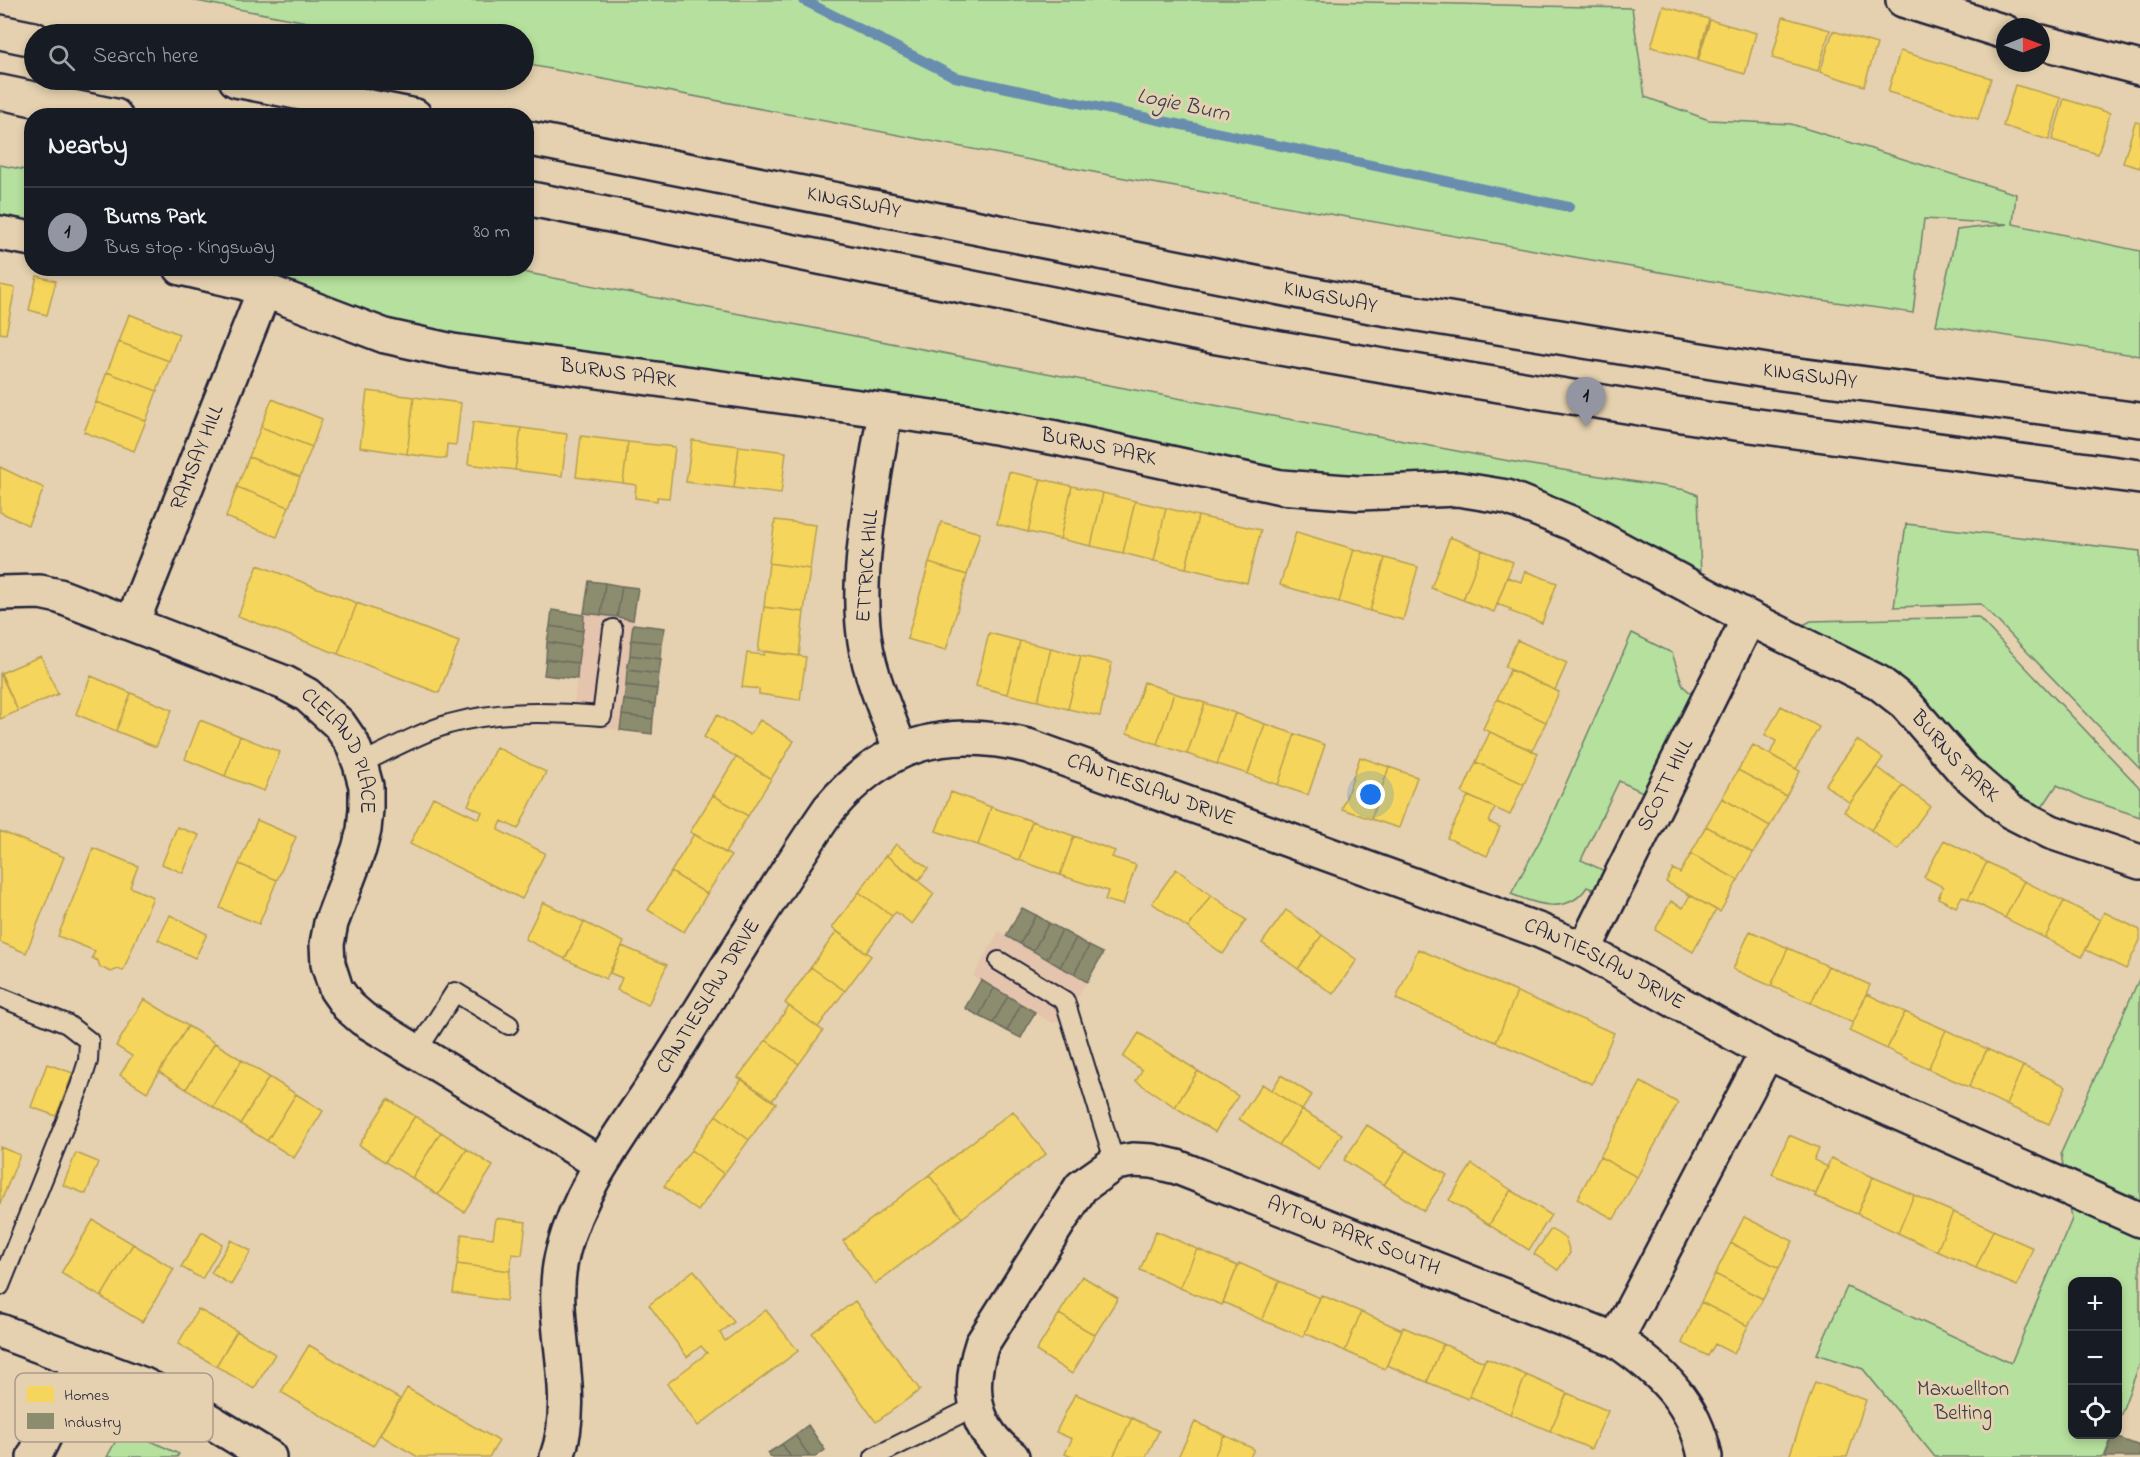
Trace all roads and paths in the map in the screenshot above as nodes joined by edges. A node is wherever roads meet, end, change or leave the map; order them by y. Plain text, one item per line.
1 (1903, 0) edge
2 (1996, 29) edge
3 (0, 32) edge
4 (24, 37) edge
5 (2050, 44) edge
6 (2140, 68) edge
7 (286, 90) edge
8 (0, 92) edge
9 (77, 108) edge
10 (375, 108) edge
11 (534, 140) edge
12 (534, 200) edge
13 (0, 232) edge
14 (24, 237) edge
15 (215, 276) edge
16 (264, 291) junction
17 (885, 411) junction
18 (2140, 420) edge
19 (2140, 477) edge
20 (0, 593) edge
21 (1749, 618) junction
22 (132, 624) junction
23 (613, 629) dead end
24 (901, 752) junction
25 (360, 764) junction
26 (2140, 862) edge
27 (1584, 950) junction
28 (999, 961) dead end
29 (0, 997) edge
30 (509, 1025) dead end
31 (417, 1052) junction
32 (1767, 1052) junction
33 (1115, 1163) junction
34 (601, 1164) junction
35 (2140, 1220) edge
36 (0, 1286) edge
37 (0, 1331) edge
38 (1616, 1340) junction
39 (81, 1362) junction
40 (76, 1373) edge
41 (111, 1373) edge
42 (976, 1406) junction
43 (213, 1423) edge
44 (41, 1442) edge
45 (34, 1457) edge
46 (269, 1457) edge
47 (557, 1457) edge
48 (874, 1457) edge
49 (1012, 1457) edge
50 (1705, 1457) edge

1 - 2 main road
3 - 4 main road
5 - 6 main road
7 - 10 main road
8 - 9 main road
11 - 18 main road, KINGSWAY
12 - 19 main road
13 - 14 main road
15 - 16 main road, BURNS PARK
16 - 17 main road, BURNS PARK
16 - 22 main road, RAMSAY HILL
17 - 21 main road, BURNS PARK
17 - 24 main road, ETTRICK HILL
20 - 22 main road, CLELAND PLACE
21 - 26 main road, BURNS PARK
21 - 27 main road, SCOTT HILL
22 - 25 main road, CLELAND PLACE
23 - 25 lane
24 - 27 main road, CANTIESLAW DRIVE
24 - 34 main road, CANTIESLAW DRIVE
25 - 31 main road, CLELAND PLACE
27 - 32 main road, CANTIESLAW DRIVE
28 - 33 lane
29 - 36 lane
30 - 31 lane
31 - 34 main road, CLELAND PLACE
32 - 35 main road, CANTIESLAW DRIVE
32 - 38 main road
33 - 38 main road, AYTON PARK SOUTH
33 - 42 main road
34 - 47 main road, CANTIESLAW DRIVE
37 - 39 main road
38 - 50 main road, AYTON PARK SOUTH
39 - 40 main road
39 - 41 main road
42 - 48 lane
42 - 49 main road
43 - 46 main road
44 - 45 main road

